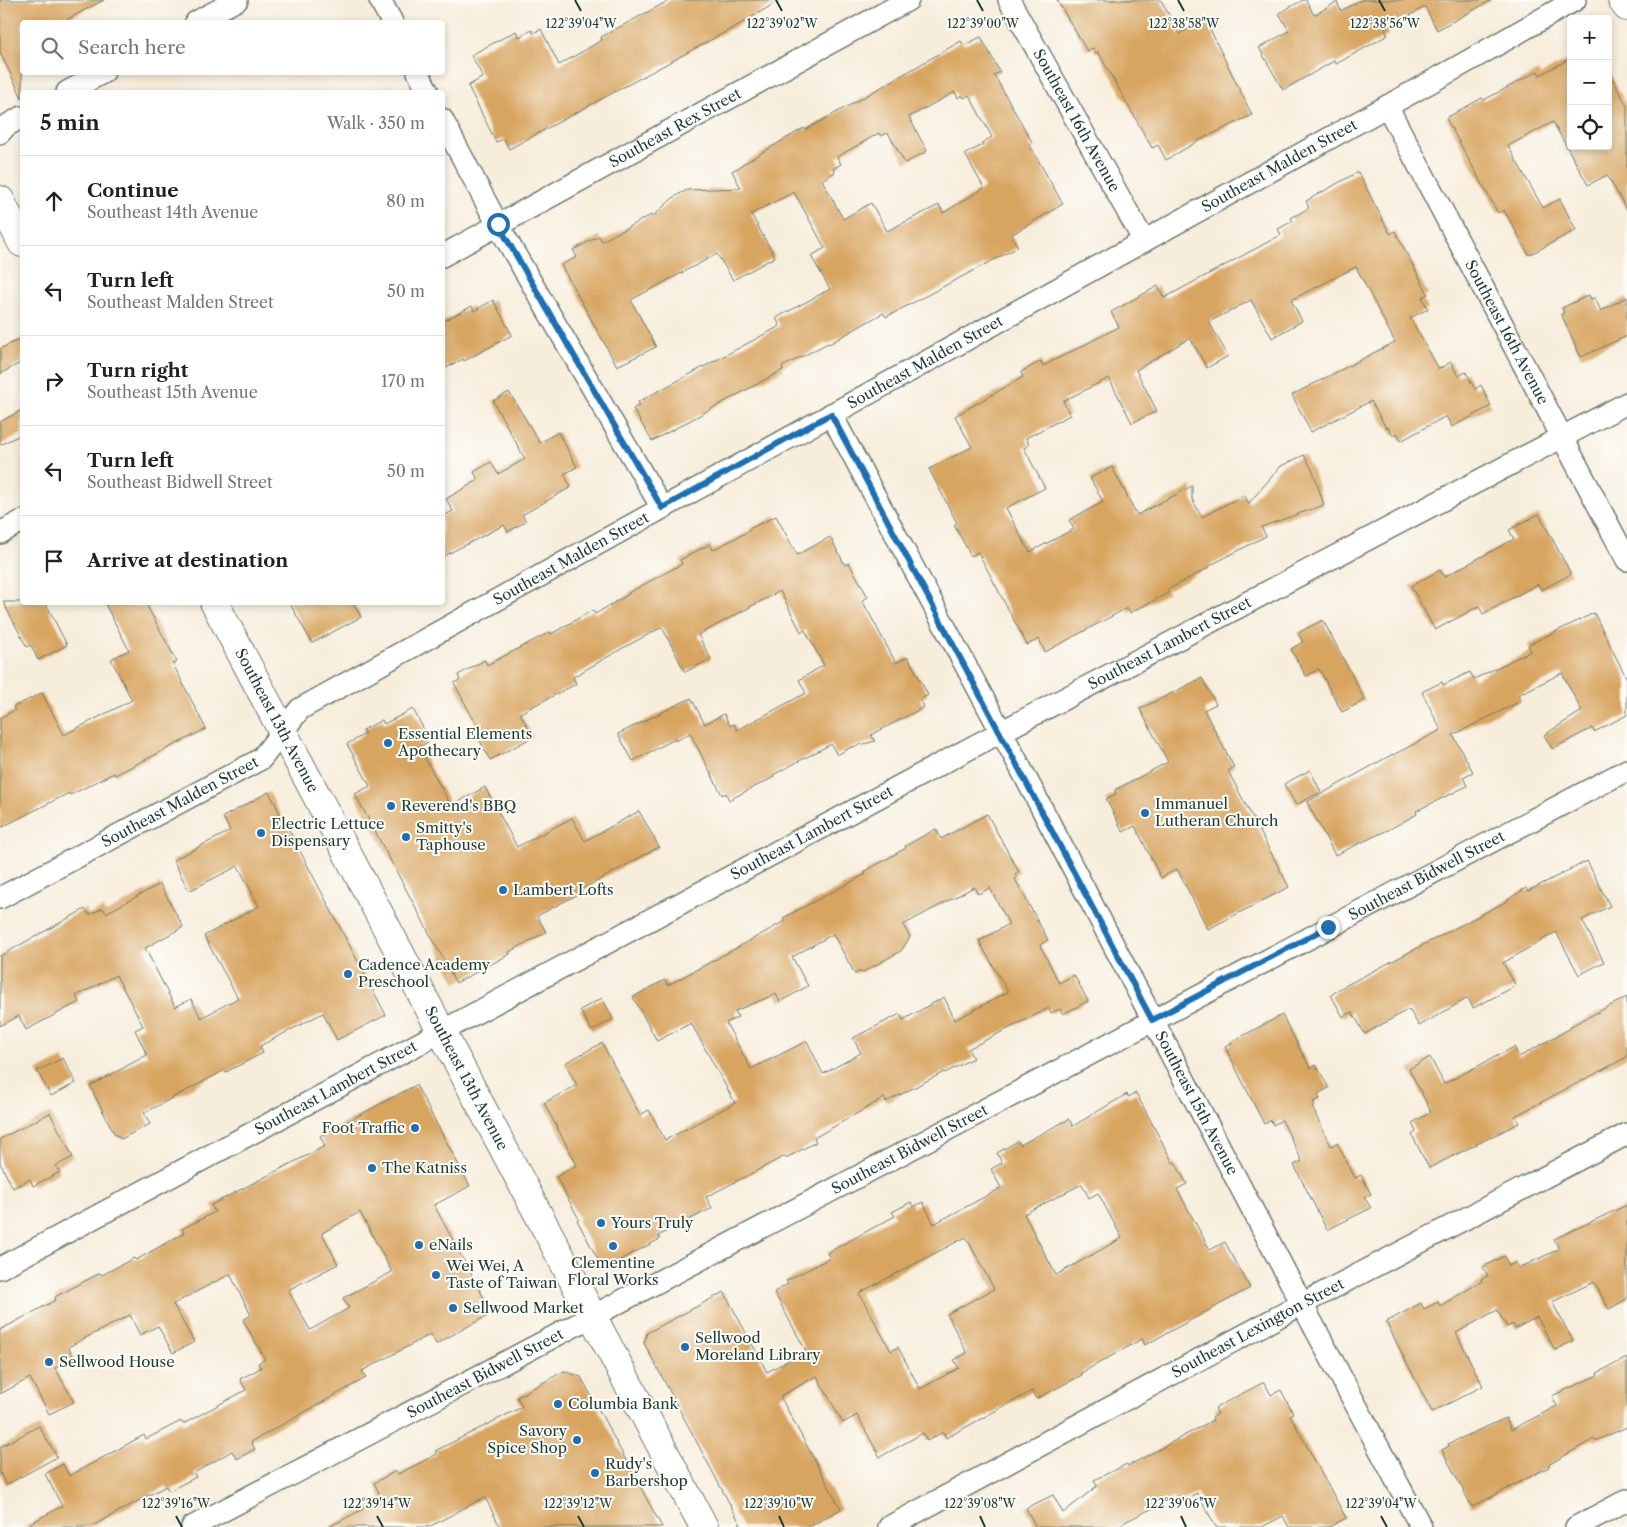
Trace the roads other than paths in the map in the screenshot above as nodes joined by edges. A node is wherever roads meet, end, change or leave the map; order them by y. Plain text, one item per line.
1 (237, 0) edge
2 (380, 0) edge
3 (908, 0) edge
4 (1010, 0) edge
5 (1575, 0) edge
6 (1622, 0) edge
7 (1627, 8) edge
8 (200, 20) edge
9 (391, 20) edge
10 (98, 75) edge
11 (420, 75) edge
12 (71, 90) edge
13 (427, 90) edge
14 (1387, 106) junction
15 (20, 118) edge
16 (445, 126) edge
17 (0, 133) edge
18 (0, 200) edge
19 (498, 224) junction
20 (20, 239) edge
21 (1144, 241) junction
22 (445, 254) edge
23 (1627, 403) edge
24 (831, 414) junction
25 (1562, 438) junction
26 (662, 508) junction
27 (20, 522) edge
28 (0, 533) edge
29 (1627, 560) edge
30 (216, 605) edge
31 (282, 731) junction
32 (1001, 732) junction
33 (1627, 770) edge
34 (0, 898) edge
35 (1152, 1020) junction
36 (441, 1031) junction
37 (1627, 1134) edge
38 (0, 1268) edge
39 (1302, 1304) junction
40 (592, 1318) junction
41 (1627, 1500) edge
42 (192, 1527) edge
43 (704, 1527) edge
44 (889, 1527) edge
45 (1421, 1527) edge
46 (1576, 1527) edge

1 - 8 street
2 - 9 street
3 - 19 street, Southeast Rex Street
4 - 21 street, Southeast 16th Avenue
5 - 14 street, Southeast Malden Street
6 - 7 street
10 - 12 street
11 - 13 street
14 - 21 street, Southeast Malden Street
14 - 25 street, Southeast 16th Avenue
15 - 17 street
16 - 19 street
18 - 20 street
19 - 22 street, Southeast Rex Street
19 - 26 street
21 - 24 street, Southeast Malden Street
23 - 25 street, Southeast Lambert Street
24 - 26 street, Southeast Malden Street
24 - 32 street, Southeast 15th Avenue
25 - 29 street, Southeast 16th Avenue
25 - 32 street, Southeast Lambert Street
26 - 31 street, Southeast Malden Street
27 - 28 street
30 - 31 street, Southeast 13th Avenue
31 - 34 street, Southeast Malden Street
31 - 36 street, Southeast 13th Avenue
32 - 35 street, Southeast 15th Avenue
32 - 36 street, Southeast Lambert Street
33 - 35 street, Southeast Bidwell Street
35 - 39 street, Southeast 15th Avenue
35 - 40 street, Southeast Bidwell Street
36 - 38 street, Southeast Lambert Street
36 - 40 street, Southeast 13th Avenue
37 - 39 street, Southeast Lexington Street
39 - 44 street, Southeast Lexington Street
39 - 45 street, Southeast 15th Avenue
40 - 42 street, Southeast Bidwell Street
40 - 43 street, Southeast 13th Avenue
41 - 46 street

